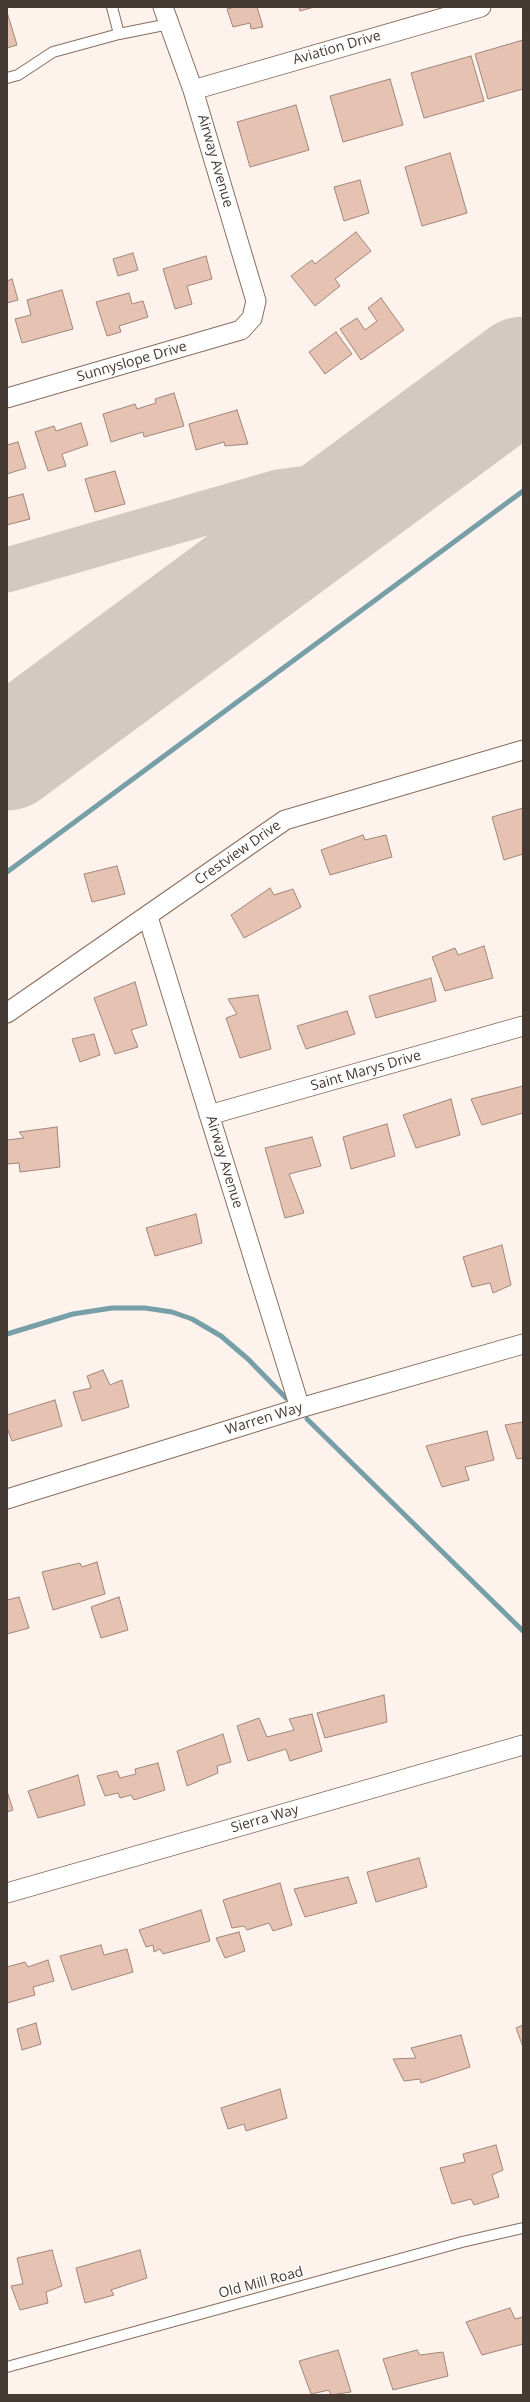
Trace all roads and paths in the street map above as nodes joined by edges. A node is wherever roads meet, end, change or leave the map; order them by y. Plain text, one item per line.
1 (112, 7) edge
2 (481, 7) edge
3 (166, 16) edge
4 (119, 34) junction
5 (7, 78) edge
6 (194, 90) junction
7 (252, 318) joint
8 (7, 398) edge
9 (523, 750) edge
10 (148, 917) junction
11 (7, 1013) edge
12 (523, 1026) edge
13 (209, 1115) junction
14 (523, 1344) edge
15 (300, 1408) junction
16 (7, 1498) edge
17 (523, 1745) edge
18 (7, 1893) edge
19 (523, 2228) edge
20 (7, 2367) edge

1 - 4 lane
2 - 6 street, Aviation Drive
3 - 4 lane
3 - 6 street, Airway Avenue
4 - 5 lane
6 - 7 street, Airway Avenue
7 - 8 street, Sunnyslope Drive
9 - 10 street, Crestview Drive
10 - 11 street, Crestview Drive
10 - 13 street, Airway Avenue
12 - 13 street, Saint Marys Drive
13 - 15 street, Airway Avenue
14 - 15 street, Warren Way
15 - 16 street, Warren Way
17 - 18 street, Sierra Way
19 - 20 lane, Old Mill Road

